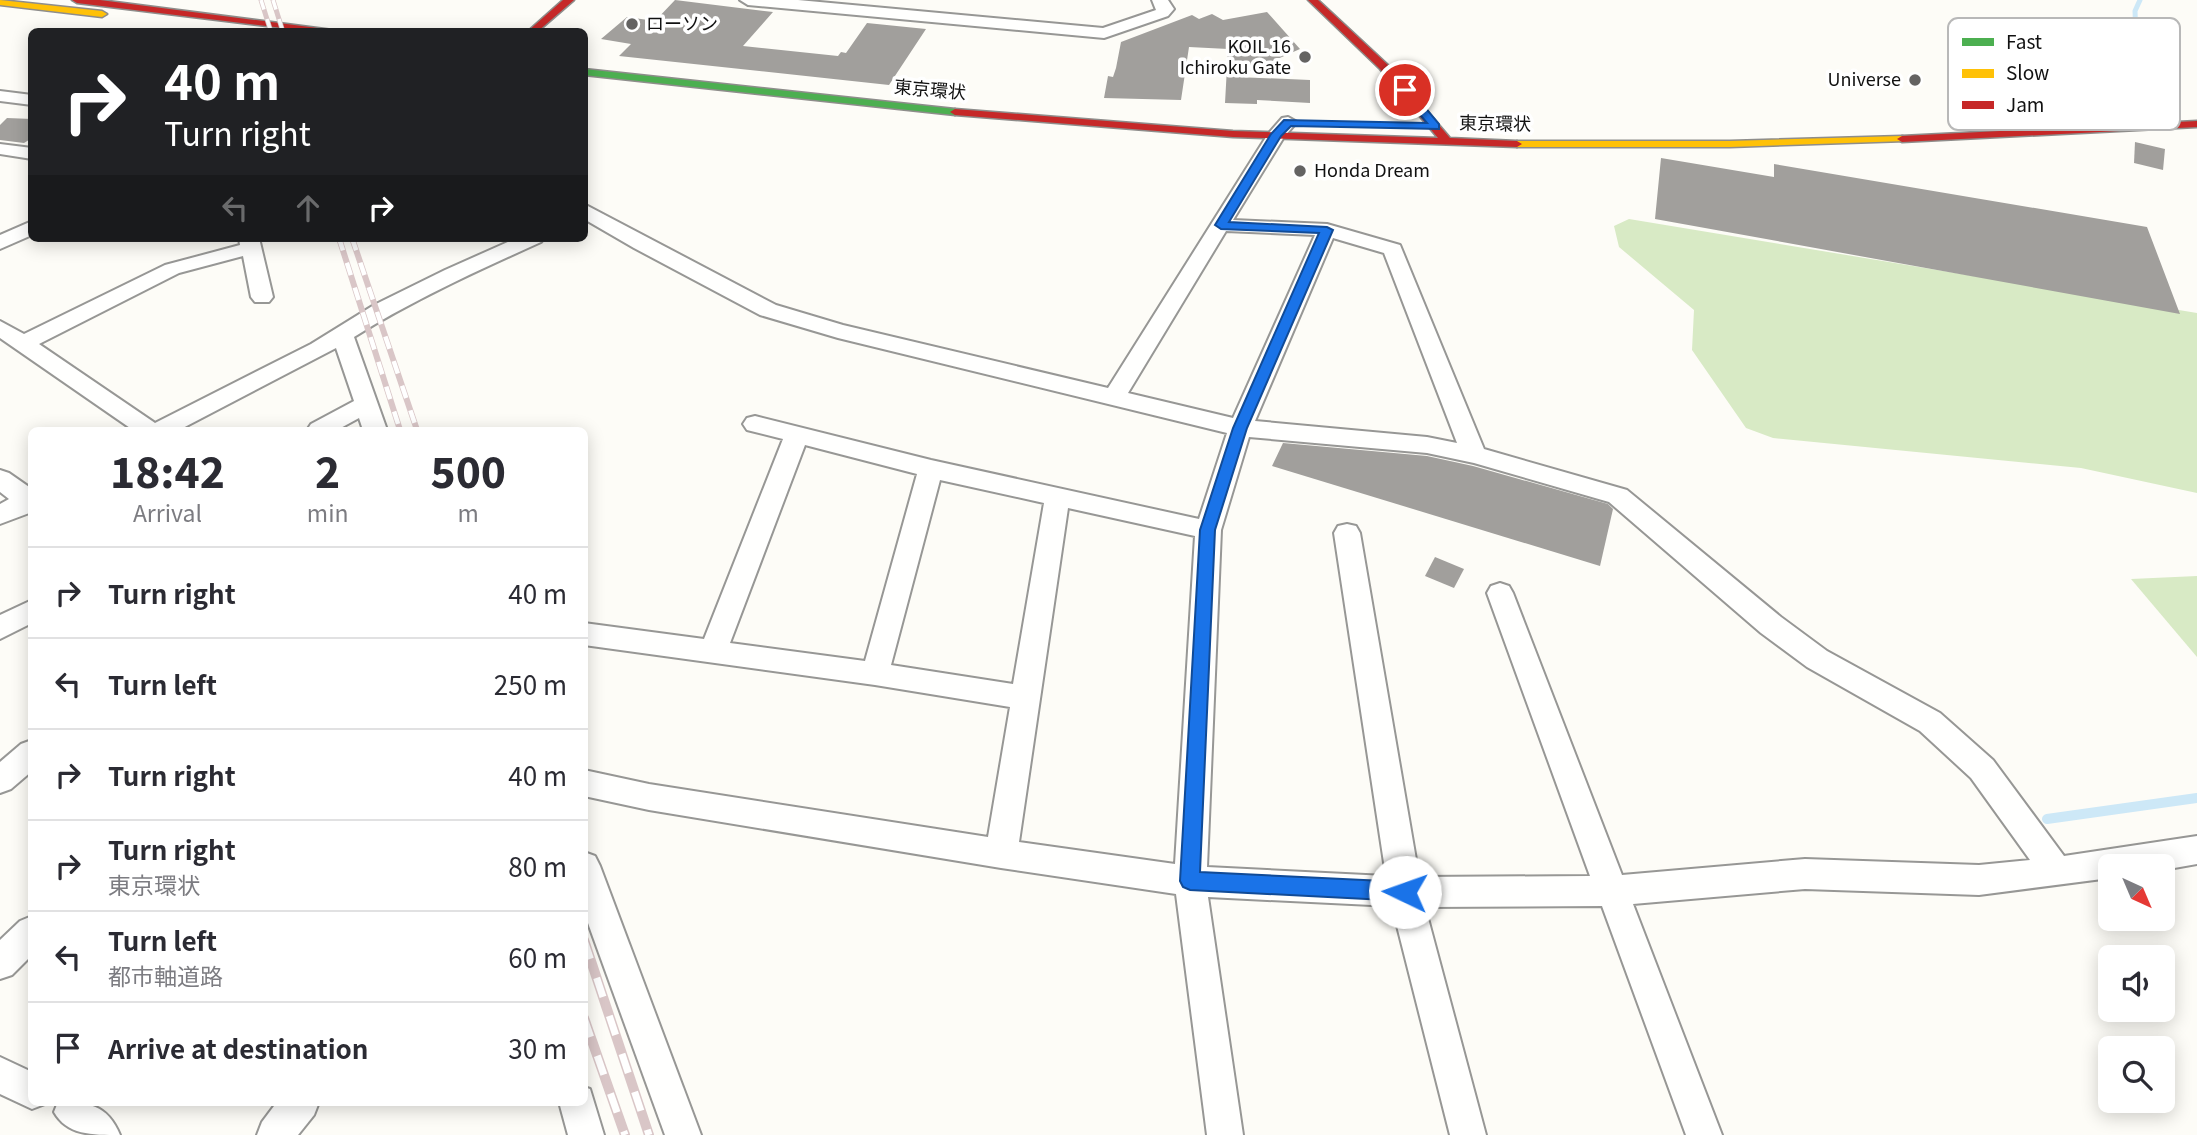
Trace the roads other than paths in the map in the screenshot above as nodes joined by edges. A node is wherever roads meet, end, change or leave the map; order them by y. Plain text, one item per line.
1 (78, 0) edge
2 (569, 0) edge
3 (748, 0) edge
4 (1160, 0) edge
5 (1313, 0) edge
6 (0, 2) edge
7 (214, 28) edge
8 (311, 28) edge
9 (536, 28) edge
10 (588, 61) edge
11 (588, 72) edge
12 (0, 96) edge
13 (28, 100) edge
14 (1948, 125) edge
15 (1435, 127) junction
16 (1282, 128) junction
17 (2104, 130) edge
18 (1447, 142) junction
19 (0, 149) edge
20 (28, 153) edge
21 (588, 215) edge
22 (1221, 225) junction
23 (28, 229) edge
24 (1327, 230) junction
25 (525, 242) edge
26 (0, 243) edge
27 (250, 243) edge
28 (262, 297) dead end
29 (0, 328) edge
30 (342, 335) junction
31 (23, 343) junction
32 (1114, 398) junction
33 (367, 404) junction
34 (755, 424) dead end
35 (145, 427) edge
36 (167, 427) edge
37 (324, 427) edge
38 (374, 427) edge
39 (1240, 428) junction
40 (796, 436) junction
41 (1474, 455) junction
42 (931, 469) junction
43 (0, 479) edge
44 (1057, 498) junction
45 (28, 499) edge
46 (28, 501) edge
47 (0, 515) edge
48 (1208, 530) junction
49 (1347, 533) dead end
50 (1500, 593) dead end
51 (28, 612) edge
52 (0, 628) edge
53 (588, 635) edge
54 (713, 652) junction
55 (875, 674) junction
56 (1024, 698) junction
57 (28, 756) edge
58 (0, 780) edge
59 (588, 784) edge
60 (2197, 850) edge
61 (1001, 854) junction
62 (2057, 872) junction
63 (588, 877) edge
64 (1190, 881) junction
65 (1611, 891) junction
66 (1405, 892) junction
67 (28, 936) edge
68 (0, 963) edge
69 (0, 1075) edge
70 (28, 1089) edge
71 (69, 1106) edge
72 (298, 1106) edge
73 (578, 1106) edge
74 (102, 1135) edge
75 (275, 1135) edge
76 (586, 1135) edge
77 (683, 1135) edge
78 (1225, 1135) edge
79 (1468, 1135) edge
80 (1704, 1135) edge

1 - 8 main road
2 - 9 main road
3 - 4 street
5 - 15 main road
6 - 7 main road
10 - 16 main road, 東京環状
11 - 16 main road, 東京環状
12 - 13 street
14 - 15 main road, 東京環状
15 - 16 main road, 東京環状
15 - 18 main road
16 - 18 main road, 東京環状
16 - 22 street
17 - 18 main road, 東京環状
19 - 20 street
21 - 32 street
22 - 24 street
22 - 32 street
23 - 26 street
24 - 39 street
24 - 41 street
25 - 30 street
27 - 28 street
27 - 31 street
29 - 31 street
30 - 33 street
30 - 36 street
31 - 35 street
32 - 39 street
33 - 37 street
33 - 38 street
34 - 40 street
39 - 41 street
39 - 48 street
40 - 42 street
40 - 54 street
41 - 62 street
42 - 44 street
42 - 55 street
43 - 45 street
44 - 48 street
44 - 56 street
46 - 47 street
48 - 64 street
49 - 66 street
50 - 65 street
51 - 52 street
53 - 54 street
54 - 55 street
55 - 56 street
56 - 61 street
57 - 58 street
59 - 61 street
60 - 62 street
61 - 64 street
62 - 65 street
63 - 77 street
64 - 66 street
64 - 78 street
65 - 66 street
65 - 80 street
66 - 79 street
67 - 68 street
69 - 70 street
71 - 74 street
72 - 75 street
73 - 76 street

